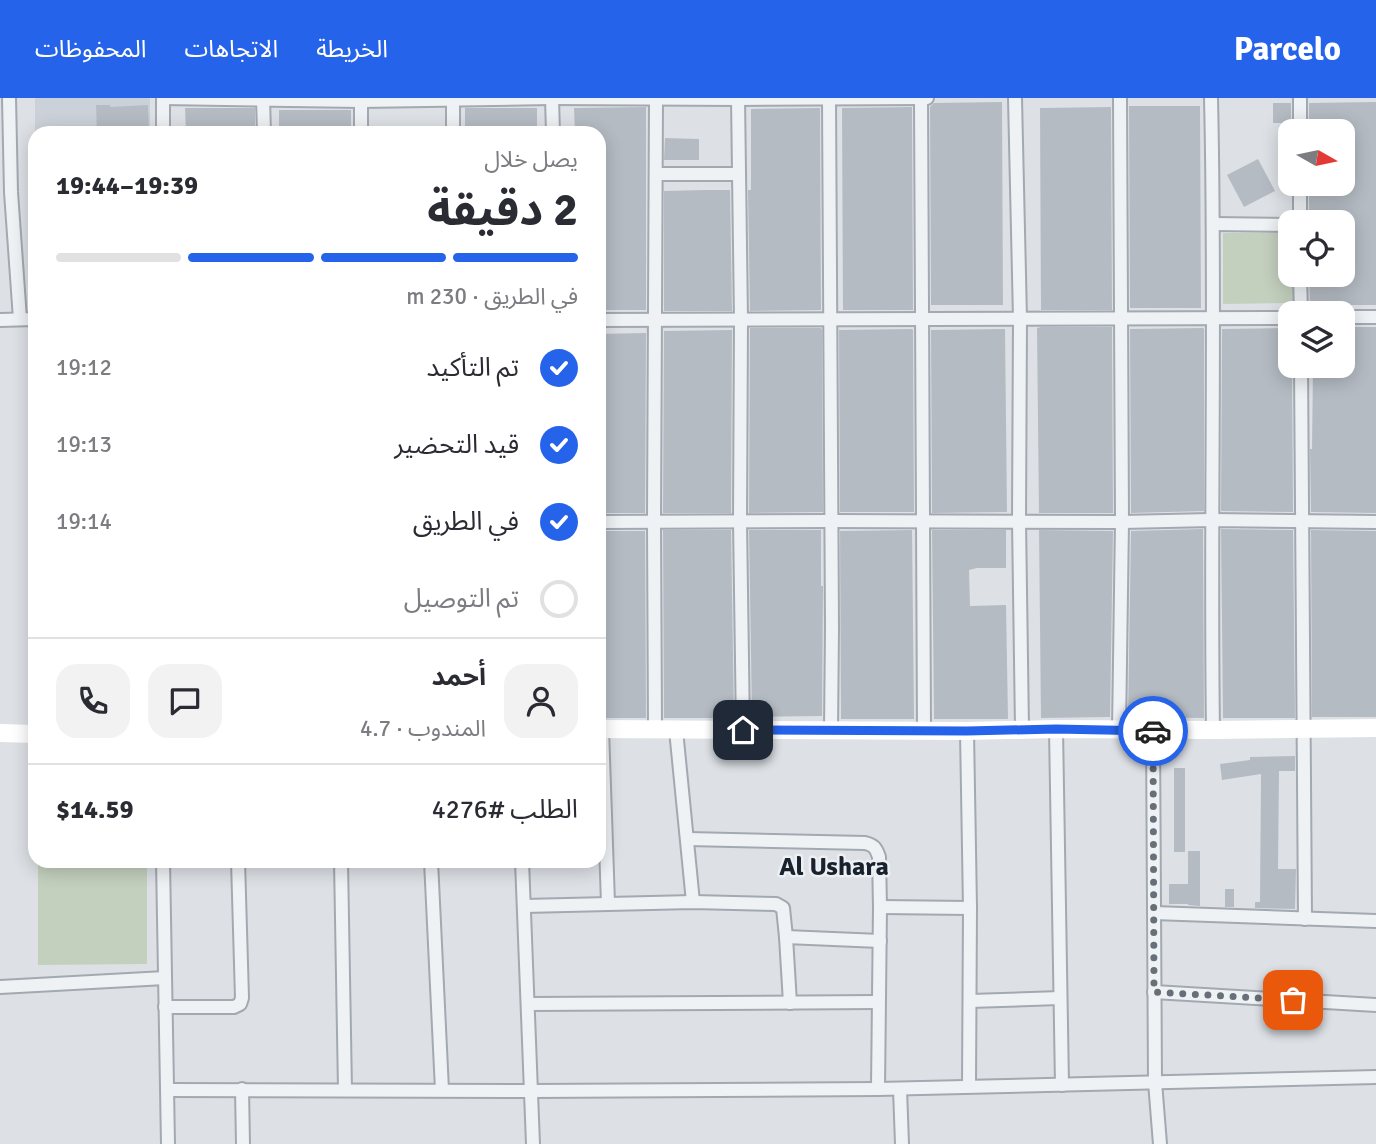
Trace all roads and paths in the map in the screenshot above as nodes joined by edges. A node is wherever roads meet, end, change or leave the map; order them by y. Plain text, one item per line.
1 (9, 98) edge
2 (163, 98) edge
3 (552, 98) edge
4 (656, 98) edge
5 (829, 98) edge
6 (921, 98) edge
7 (927, 98) edge
8 (1016, 98) edge
9 (1120, 98) edge
10 (1210, 98) edge
11 (1299, 98) edge
12 (263, 99) edge
13 (453, 99) edge
14 (738, 99) edge
15 (361, 100) edge
16 (1300, 119) edge
17 (163, 126) edge
18 (264, 126) edge
19 (361, 126) edge
20 (453, 126) edge
21 (553, 126) edge
22 (5, 153) edge
23 (656, 173) junction
24 (739, 174) junction
25 (1213, 224) junction
26 (1278, 225) edge
27 (1355, 317) edge
28 (1376, 317) edge
29 (1121, 318) junction
30 (1212, 318) junction
31 (1278, 318) edge
32 (20, 319) junction
33 (28, 319) edge
34 (654, 319) junction
35 (1020, 319) junction
36 (0, 320) edge
37 (606, 320) edge
38 (741, 320) junction
39 (831, 320) junction
40 (923, 320) junction
41 (1301, 378) edge
42 (1211, 520) junction
43 (740, 521) junction
44 (831, 521) junction
45 (923, 521) junction
46 (1019, 521) junction
47 (606, 522) edge
48 (654, 522) junction
49 (1122, 522) junction
50 (1303, 522) junction
51 (1376, 522) edge
52 (1376, 728) edge
53 (606, 729) edge
54 (1022, 729) junction
55 (1056, 729) junction
56 (1303, 729) junction
57 (655, 730) junction
58 (677, 730) junction
59 (743, 730) junction
60 (831, 730) junction
61 (924, 730) junction
62 (1119, 730) junction
63 (1153, 730) junction
64 (1213, 730) junction
65 (967, 731) junction
66 (0, 733) edge
67 (28, 734) edge
68 (688, 839) junction
69 (606, 860) edge
70 (163, 868) edge
71 (238, 868) edge
72 (341, 868) edge
73 (431, 868) edge
74 (522, 868) edge
75 (692, 902) junction
76 (608, 903) junction
77 (524, 906) junction
78 (880, 907) junction
79 (970, 908) junction
80 (1154, 913) junction
81 (1305, 919) junction
82 (1376, 921) edge
83 (786, 937) junction
84 (880, 941) junction
85 (165, 978) junction
86 (0, 987) edge
87 (1154, 992) junction
88 (1060, 998) junction
89 (970, 1001) junction
90 (878, 1002) junction
91 (790, 1003) junction
92 (528, 1004) junction
93 (1376, 1005) edge
94 (165, 1007) junction
95 (1376, 1077) edge
96 (1155, 1082) junction
97 (1062, 1085) junction
98 (969, 1086) junction
99 (242, 1089) junction
100 (878, 1089) junction
101 (900, 1089) junction
102 (168, 1090) junction
103 (345, 1090) junction
104 (442, 1090) junction
105 (530, 1091) junction
106 (169, 1144) edge
107 (243, 1144) edge
108 (533, 1144) edge
109 (902, 1144) edge
110 (1160, 1144) edge

1 - 22 street
2 - 12 street
2 - 17 street
3 - 4 street
3 - 13 street
3 - 21 street
4 - 14 street
4 - 23 street
5 - 6 street
5 - 14 street
5 - 39 street
6 - 7 street
6 - 40 street
8 - 35 street
9 - 29 street
10 - 25 street
11 - 16 street
12 - 15 street
12 - 18 street
13 - 15 street
13 - 20 street
14 - 24 street
15 - 19 street
22 - 32 street
23 - 24 street
23 - 34 street
24 - 38 street
25 - 26 street
25 - 30 street
27 - 28 street
29 - 30 street
29 - 35 street
29 - 49 street
30 - 31 street
30 - 42 street
32 - 33 street
32 - 36 street
34 - 37 street
34 - 38 street
34 - 48 street
35 - 40 street
35 - 46 street
38 - 39 street
38 - 43 street
39 - 40 street
39 - 44 street
40 - 45 street
41 - 50 street
42 - 49 street
42 - 50 street
42 - 64 street
43 - 44 street
43 - 48 street
43 - 59 street
44 - 45 street
44 - 60 street
45 - 46 street
45 - 61 street
46 - 49 street
46 - 54 street
47 - 48 street
48 - 57 street
49 - 62 street
50 - 51 street
50 - 56 street
52 - 56 street
53 - 57 street
54 - 55 street
54 - 65 street
55 - 62 street
55 - 88 street
56 - 64 street
56 - 81 street
57 - 58 street
58 - 59 street
58 - 68 street
59 - 60 street
60 - 61 street
61 - 65 street
62 - 63 street
63 - 64 street
63 - 80 street
65 - 79 street
66 - 67 street
68 - 75 street
68 - 78 street
69 - 76 street
70 - 85 street
71 - 94 street
72 - 103 street
73 - 104 street
74 - 77 street
75 - 76 street
75 - 83 street
76 - 77 street
77 - 92 street
78 - 79 street
78 - 84 street
79 - 89 street
80 - 81 street
80 - 87 street
81 - 82 street
83 - 84 street
83 - 91 street
84 - 90 street
85 - 86 street
85 - 94 street
87 - 93 street
87 - 96 street
88 - 89 street
88 - 97 street
89 - 98 street
90 - 91 street
90 - 100 street
91 - 92 street
92 - 105 street
94 - 102 street
95 - 96 street
96 - 97 street
96 - 110 street
97 - 98 street
98 - 101 street
99 - 102 street
99 - 103 street
99 - 107 street
100 - 101 street
100 - 105 street
101 - 109 street
102 - 106 street
103 - 104 street
104 - 105 street
105 - 108 street

